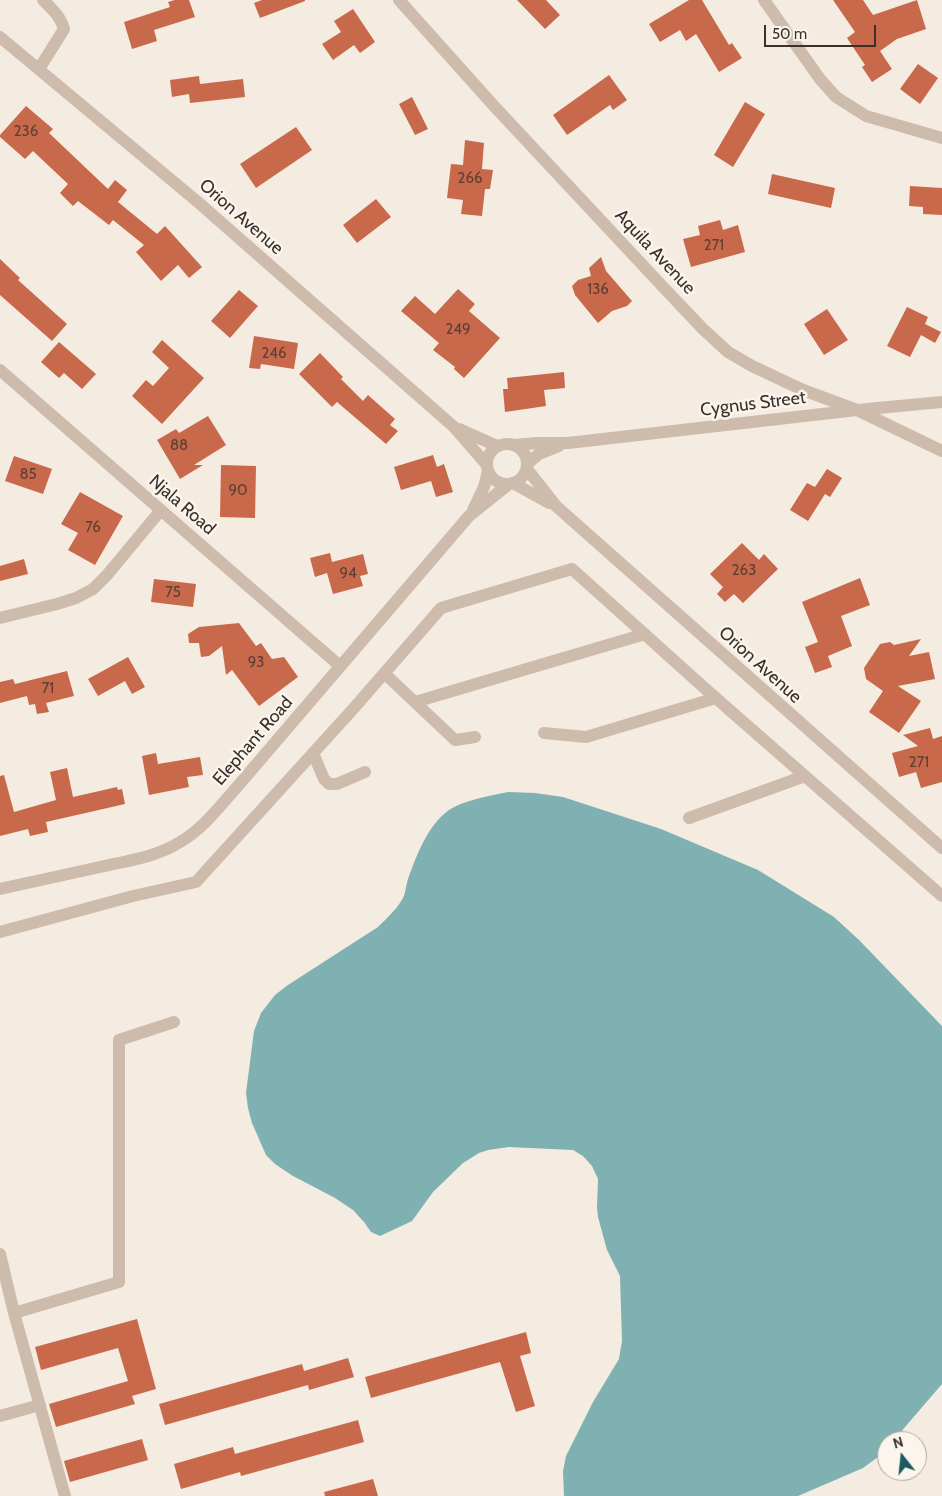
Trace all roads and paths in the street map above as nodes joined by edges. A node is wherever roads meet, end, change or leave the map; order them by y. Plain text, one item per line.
1 (43, 0) edge
2 (399, 0) edge
3 (764, 0) edge
4 (0, 37) edge
5 (39, 69) junction
6 (942, 138) edge
7 (0, 370) edge
8 (942, 402) edge
9 (857, 410) junction
10 (454, 427) junction
11 (568, 444) junction
12 (515, 445) junction
13 (497, 446) junction
14 (942, 451) edge
15 (528, 466) junction
16 (488, 468) junction
17 (511, 484) junction
18 (556, 506) junction
19 (161, 510) junction
20 (469, 516) junction
21 (0, 618) edge
22 (645, 634) junction
23 (340, 666) junction
24 (384, 673) junction
25 (716, 698) junction
26 (415, 702) junction
27 (544, 733) dead end
28 (475, 737) dead end
29 (313, 753) junction
30 (365, 772) dead end
31 (805, 776) junction
32 (689, 818) dead end
33 (942, 848) edge
34 (0, 889) edge
35 (942, 896) edge
36 (0, 932) edge
37 (174, 1022) dead end
38 (0, 1254) edge
39 (14, 1313) junction
40 (40, 1405) junction
41 (0, 1416) edge
42 (64, 1496) edge

1 - 5 street
2 - 9 street, Aquila Avenue
3 - 6 street
4 - 5 street, Orion Avenue
5 - 10 street, Orion Avenue
7 - 19 street, Njala Road
8 - 9 street, Cygnus Street
9 - 11 street, Cygnus Street
9 - 14 street, Aquila Avenue
10 - 13 street, Orion Avenue
10 - 16 street, Orion Avenue
11 - 12 street, Cygnus Street
11 - 15 street, Cygnus Street
12 - 13 street
12 - 15 street
13 - 16 street
15 - 17 street
15 - 18 street, Orion Avenue
16 - 17 street
16 - 20 street, Elephant Road
17 - 18 street, Orion Avenue
17 - 20 street, Elephant Road
18 - 33 street, Orion Avenue
19 - 21 street
19 - 23 street, Njala Road
20 - 23 street, Elephant Road
22 - 24 street
22 - 25 street
22 - 26 street
23 - 34 street, Elephant Road
24 - 26 street
24 - 29 street
25 - 27 street
25 - 31 street
26 - 28 street
29 - 30 street
29 - 36 street
31 - 32 street
31 - 35 street
37 - 39 street
38 - 39 street
39 - 40 street
40 - 41 street
40 - 42 street

